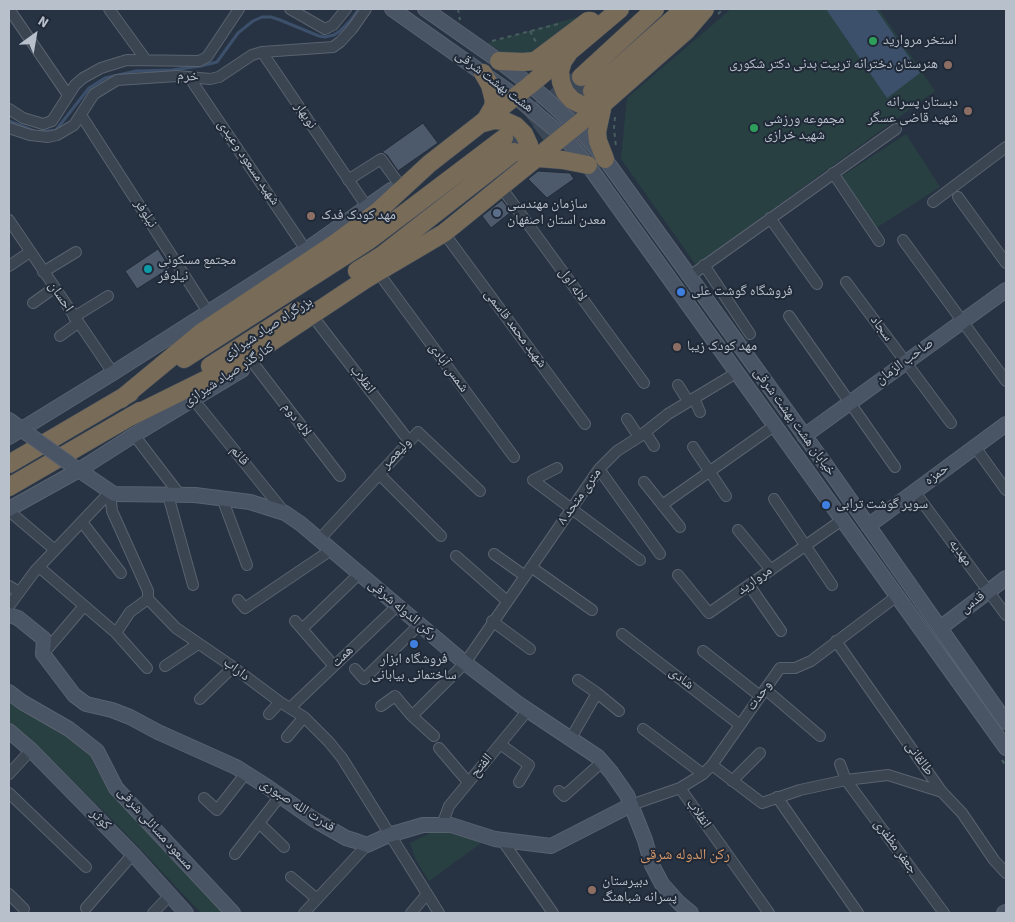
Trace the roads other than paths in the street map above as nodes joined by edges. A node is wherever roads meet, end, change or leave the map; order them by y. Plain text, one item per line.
1 (9, 9) edge
2 (109, 9) edge
3 (240, 9) edge
4 (290, 9) edge
5 (346, 9) edge
6 (366, 9) edge
7 (392, 9) edge
8 (424, 9) edge
9 (655, 9) edge
10 (684, 9) edge
11 (710, 11) edge
12 (613, 14) edge
13 (262, 52) junction
14 (569, 52) junction
15 (498, 53) junction
16 (146, 60) junction
17 (484, 73) junction
18 (190, 77) junction
19 (581, 77) tunnel mouth
20 (530, 85) junction
21 (68, 96) junction
22 (515, 96) junction
23 (604, 103) junction
24 (9, 110) edge
25 (81, 115) junction
26 (483, 123) junction
27 (9, 128) edge
28 (896, 129) dead end
29 (569, 131) junction
30 (1006, 147) edge
31 (611, 156) junction
32 (532, 162) junction
33 (429, 164) junction
34 (588, 165) junction
35 (833, 173) junction
36 (348, 180) junction
37 (399, 184) junction
38 (501, 187) junction
39 (958, 197) dead end
40 (933, 202) dead end
41 (366, 207) junction
42 (770, 218) junction
43 (9, 220) edge
44 (444, 233) junction
45 (903, 240) dead end
46 (879, 241) dead end
47 (306, 250) junction
48 (30, 252) junction
49 (76, 252) dead end
50 (1006, 264) edge
51 (704, 265) junction
52 (9, 266) edge
53 (43, 272) junction
54 (690, 276) junction
55 (382, 278) junction
56 (846, 282) dead end
57 (817, 284) dead end
58 (54, 288) junction
59 (1006, 290) edge
60 (108, 296) dead end
61 (33, 302) dead end
62 (208, 312) junction
63 (789, 316) dead end
64 (314, 318) junction
65 (76, 320) junction
66 (963, 321) junction
67 (750, 334) dead end
68 (60, 336) dead end
69 (905, 362) junction
70 (253, 363) junction
71 (113, 373) junction
72 (736, 373) junction
73 (1006, 381) edge
74 (644, 382) dead end
75 (678, 385) dead end
76 (121, 399) junction
77 (193, 399) junction
78 (691, 400) junction
79 (850, 402) junction
80 (700, 412) dead end
81 (130, 417) junction
82 (627, 419) dead end
83 (9, 420) edge
84 (951, 423) dead end
85 (585, 424) dead end
86 (1006, 424) edge
87 (774, 426) junction
88 (25, 432) junction
89 (642, 434) junction
90 (134, 435) junction
91 (804, 436) junction
92 (9, 437) edge
93 (409, 441) junction
94 (654, 446) dead end
95 (694, 447) dead end
96 (975, 447) junction
97 (514, 457) dead end
98 (9, 464) edge
99 (825, 464) junction
100 (75, 467) junction
101 (896, 467) dead end
102 (557, 468) dead end
103 (599, 469) junction
104 (709, 472) junction
105 (379, 474) junction
106 (808, 474) junction
107 (340, 476) dead end
108 (644, 482) dead end
109 (9, 487) edge
110 (1006, 490) edge
111 (914, 491) junction
112 (110, 492) junction
113 (480, 492) dead end
114 (174, 495) junction
115 (726, 496) dead end
116 (222, 498) junction
117 (774, 499) dead end
118 (662, 505) junction
119 (9, 510) edge
120 (571, 510) junction
121 (285, 513) junction
122 (842, 520) junction
123 (82, 522) junction
124 (868, 526) junction
125 (680, 527) dead end
126 (738, 530) dead end
127 (441, 536) dead end
128 (319, 540) junction
129 (806, 545) junction
130 (55, 550) junction
131 (331, 550) junction
132 (494, 554) dead end
133 (660, 554) dead end
134 (456, 556) dead end
135 (640, 560) dead end
136 (246, 565) dead end
137 (39, 567) junction
138 (771, 570) junction
139 (528, 572) junction
140 (121, 573) dead end
141 (359, 574) junction
142 (678, 575) dead end
143 (1006, 578) edge
144 (193, 585) dead end
145 (749, 585) junction
146 (9, 586) edge
147 (832, 586) dead end
148 (989, 591) junction
149 (19, 592) junction
150 (898, 596) junction
151 (148, 599) junction
152 (238, 600) dead end
153 (507, 601) junction
154 (9, 606) edge
155 (84, 606) junction
156 (397, 606) junction
157 (592, 610) dead end
158 (1006, 614) edge
159 (9, 615) edge
160 (492, 621) junction
161 (419, 625) junction
162 (940, 628) junction
163 (780, 631) dead end
164 (116, 633) junction
165 (622, 634) dead end
166 (836, 641) junction
167 (198, 644) junction
168 (530, 649) dead end
169 (702, 650) dead end
170 (43, 654) junction
171 (465, 662) junction
172 (165, 666) dead end
173 (334, 666) junction
174 (233, 667) junction
175 (147, 668) dead end
176 (355, 669) dead end
177 (578, 680) dead end
178 (9, 692) edge
179 (763, 692) junction
180 (597, 693) junction
181 (200, 699) dead end
182 (280, 702) junction
183 (381, 706) dead end
184 (290, 708) junction
185 (528, 710) junction
186 (619, 710) dead end
187 (269, 714) dead end
188 (412, 716) junction
189 (304, 717) junction
190 (1006, 722) edge
191 (740, 725) junction
192 (643, 728) dead end
193 (9, 731) edge
194 (434, 736) dead end
195 (820, 736) dead end
196 (287, 737) dead end
197 (571, 738) junction
198 (500, 744) junction
199 (439, 748) dead end
200 (31, 750) junction
201 (760, 753) dead end
202 (1003, 753) edge
203 (602, 762) junction
204 (840, 764) dead end
205 (712, 765) junction
206 (246, 773) junction
207 (9, 774) edge
208 (702, 774) junction
209 (846, 780) junction
210 (732, 781) junction
211 (468, 782) junction
212 (519, 782) dead end
213 (680, 788) junction
214 (559, 791) dead end
215 (942, 792) junction
216 (9, 793) edge
217 (280, 796) junction
218 (777, 797) junction
219 (204, 798) dead end
220 (631, 805) junction
221 (259, 823) junction
222 (442, 825) junction
223 (389, 835) junction
224 (502, 840) junction
225 (367, 845) junction
226 (284, 846) dead end
227 (133, 854) junction
228 (235, 854) dead end
229 (86, 867) dead end
230 (1006, 873) edge
231 (291, 877) dead end
232 (9, 894) edge
233 (427, 894) junction
234 (170, 895) junction
235 (317, 899) junction
236 (86, 908) dead end
237 (24, 909) dead end
238 (153, 913) edge
239 (186, 913) edge
240 (233, 913) edge
241 (304, 913) edge
242 (411, 913) edge
243 (439, 913) edge
244 (553, 913) edge
245 (691, 913) edge
246 (769, 913) edge
247 (858, 913) edge
248 (944, 913) edge

1 - 21 street
2 - 16 street
3 - 16 street, خرم
4 - 5 street
6 - 13 street, خرم
7 - 17 main road, هشت بهشت شرقی
8 - 15 main road, هشت بهشت شرقی
9 - 19 highway
10 - 23 highway
11 - 23 highway
12 - 14 highway
12 - 15 highway
13 - 18 street, خرم
13 - 36 street, نوبهار
14 - 20 highway
14 - 23 highway
15 - 20 main road, هشت بهشت شرقی
16 - 21 street, خرم
17 - 22 main road, هشت بهشت شرقی
17 - 26 highway
18 - 25 street, خرم
18 - 47 street, شهید مسعود وعیدی
20 - 22 highway
20 - 29 main road, هشت بهشت شرقی
21 - 24 street, خرم
22 - 26 highway
22 - 29 main road, هشت بهشت شرقی
23 - 29 highway
23 - 31 highway
25 - 27 street, خرم
25 - 62 street, نیلوفر
26 - 32 highway
26 - 33 highway
28 - 35 street
29 - 31 main road, خیابان هشت بهشت شرقی
29 - 32 highway
29 - 34 main road, هشت بهشت شرقی
30 - 40 street
31 - 54 main road, خیابان هشت بهشت شرقی
32 - 34 highway
32 - 38 highway
33 - 37 main road
33 - 76 highway
34 - 72 main road, خیابان هشت بهشت شرقی
35 - 42 street
35 - 46 street
36 - 37 street
36 - 41 street, نوبهار
37 - 41 main road
38 - 44 highway
38 - 74 street, لاله اول
39 - 50 street
41 - 47 main road
42 - 51 street
42 - 57 street
43 - 48 street, احسان
44 - 55 main road, کنارگذر صیاد شیرازی
44 - 81 highway
44 - 85 street, شهید محمد قاسمی
45 - 66 street
47 - 62 main road
48 - 52 street
48 - 53 street, احسان
49 - 53 street
51 - 54 street
51 - 67 street
53 - 58 street, احسان
54 - 91 main road, خیابان هشت بهشت شرقی
55 - 64 main road, کنارگذر صیاد شیرازی
55 - 97 street, شمس آبادی
56 - 69 street, سجاد
58 - 61 street
58 - 65 street, احسان
59 - 66 main road, صاحب الزمان
60 - 65 street
62 - 71 main road
63 - 79 street
64 - 70 main road, کنارگذر صیاد شیرازی
64 - 93 street, انقلاب
65 - 68 street
65 - 71 street, احسان
66 - 69 main road, صاحب الزمان
66 - 73 street
69 - 79 main road, صاحب الزمان
69 - 84 street, سجاد
70 - 77 main road, کنارگذر صیاد شیرازی
70 - 107 street, لاله دوم
71 - 88 main road
72 - 78 street, ۸ متری متحد
72 - 87 main road, خیابان هشت بهشت شرقی
75 - 78 street
76 - 81 highway, بزرگراه صیاد شیرازی
76 - 98 highway, بزرگراه صیاد شیرازی
77 - 90 main road, کنارگذر صیاد شیرازی
77 - 121 street, قائم
78 - 80 street
78 - 89 street, ۸ متری متحد
79 - 91 main road, صاحب الزمان
79 - 101 street
81 - 109 highway, بزرگراه صیاد شیرازی
82 - 89 street
83 - 88 main road, رکن الدوله شرقی
86 - 96 main road, حمزه
87 - 104 street
87 - 106 main road, خیابان هشت بهشت شرقی
88 - 92 main road
88 - 100 main road, رکن الدوله شرقی, bridge
89 - 94 street
89 - 103 street, ۸ متری متحد
90 - 100 main road, کنارگذر صیاد شیرازی
90 - 114 street
91 - 99 main road, خیابان هشت بهشت شرقی
93 - 105 street, ولیعصر
93 - 113 street, ولیعصر
95 - 104 street
96 - 110 street
96 - 111 main road, حمزه
99 - 106 main road
99 - 124 main road, خیابان هشت بهشت شرقی
100 - 112 main road, رکن الدوله شرقی
100 - 119 main road, کنارگذر صیاد شیرازی
102 - 120 street
103 - 120 street, ۸ متری متحد
103 - 133 street
104 - 115 street
104 - 118 street
105 - 127 street
105 - 128 street, ولیعصر
106 - 122 main road, خیابان هشت بهشت شرقی
108 - 118 street
111 - 124 main road, حمزه
111 - 148 street, مهدیه
112 - 114 main road, رکن الدوله شرقی
112 - 123 street
112 - 151 street, داراب
114 - 116 main road, رکن الدوله شرقی
114 - 144 street
116 - 121 main road, رکن الدوله شرقی
116 - 136 street
117 - 129 street
118 - 125 street
119 - 130 street
120 - 135 street
120 - 139 street, ۸ متری متحد
121 - 128 main road, رکن الدوله شرقی
122 - 129 street, مروارید
122 - 150 main road, خیابان هشت بهشت شرقی
123 - 130 street
123 - 140 street
124 - 162 main road, خیابان هشت بهشت شرقی
126 - 138 street
128 - 131 main road, رکن الدوله شرقی
129 - 138 street, مروارید
129 - 147 street
130 - 137 street
131 - 141 main road, رکن الدوله شرقی
131 - 152 street
132 - 139 street
134 - 153 street
137 - 149 street
137 - 155 street
138 - 145 street, مروارید
139 - 153 street, ۸ متری متحد
139 - 157 street
141 - 156 main road, رکن الدوله شرقی
141 - 173 street
142 - 145 street, مروارید
143 - 148 main road, قدس
145 - 163 street
146 - 149 street
148 - 158 street, مهدیه
148 - 162 main road, قدس
149 - 154 street
150 - 166 street, وحدت
150 - 202 main road, خیابان هشت بهشت شرقی
151 - 164 street
151 - 167 street, داراب
153 - 160 street, ۸ متری متحد
155 - 164 street
155 - 170 street
156 - 161 main road, رکن الدوله شرقی
156 - 173 street, همت
159 - 170 main road, قدرت الله صبوری
160 - 168 street
160 - 171 street, ۸ متری متحد
161 - 171 main road, رکن الدوله شرقی
161 - 176 street
162 - 190 main road, خیابان هشت بهشت شرقی
164 - 175 street
165 - 191 street, شادی
166 - 179 street, وحدت
166 - 215 street, طالقانی
167 - 172 street
167 - 174 street, داراب
169 - 179 street
170 - 206 main road, قدرت الله صبوری
171 - 185 main road, رکن الدوله شرقی
171 - 188 street, ۸ متری متحد
173 - 184 street, همت
174 - 181 street
174 - 182 street, داراب
177 - 180 street
178 - 240 main road, مسعود مسائلی شرقی
179 - 191 street, وحدت
179 - 195 street
180 - 186 street
180 - 197 street
182 - 184 street, داراب
182 - 187 street
183 - 188 street
184 - 189 street, داراب
185 - 197 main road, رکن الدوله شرقی
185 - 198 street, الفتح
188 - 194 street
189 - 196 street
189 - 223 street, داراب
191 - 205 street, وحدت
192 - 208 street
193 - 200 main road, کوثر
197 - 203 main road, رکن الدوله شرقی
198 - 211 street, الفتح
198 - 212 street
199 - 211 street
200 - 207 street
200 - 227 main road, کوثر
201 - 210 street
203 - 214 street
203 - 220 main road, رکن الدوله شرقی
204 - 209 street, جعفر مظفری
205 - 208 street, وحدت
205 - 210 street
206 - 217 main road, قدرت الله صبوری
206 - 219 street
208 - 213 street, وحدت
209 - 215 street
209 - 218 street
209 - 248 street, جعفر مظفری
210 - 218 street
211 - 222 street, الفتح
213 - 220 street, وحدت
213 - 246 street, انقلاب
215 - 230 street, طالقانی
216 - 229 street
217 - 221 street
217 - 225 main road, قدرت الله صبوری
218 - 247 street
220 - 224 main road
220 - 245 main road, رکن الدوله شرقی
221 - 226 street
221 - 228 street
222 - 223 main road
222 - 224 main road
223 - 225 main road
223 - 233 street, داراب
224 - 244 street
225 - 235 street
227 - 234 main road, کوثر
227 - 236 street
231 - 235 street
232 - 237 street
233 - 242 street
233 - 243 street, داراب
234 - 238 street
234 - 239 main road, کوثر
235 - 241 street

